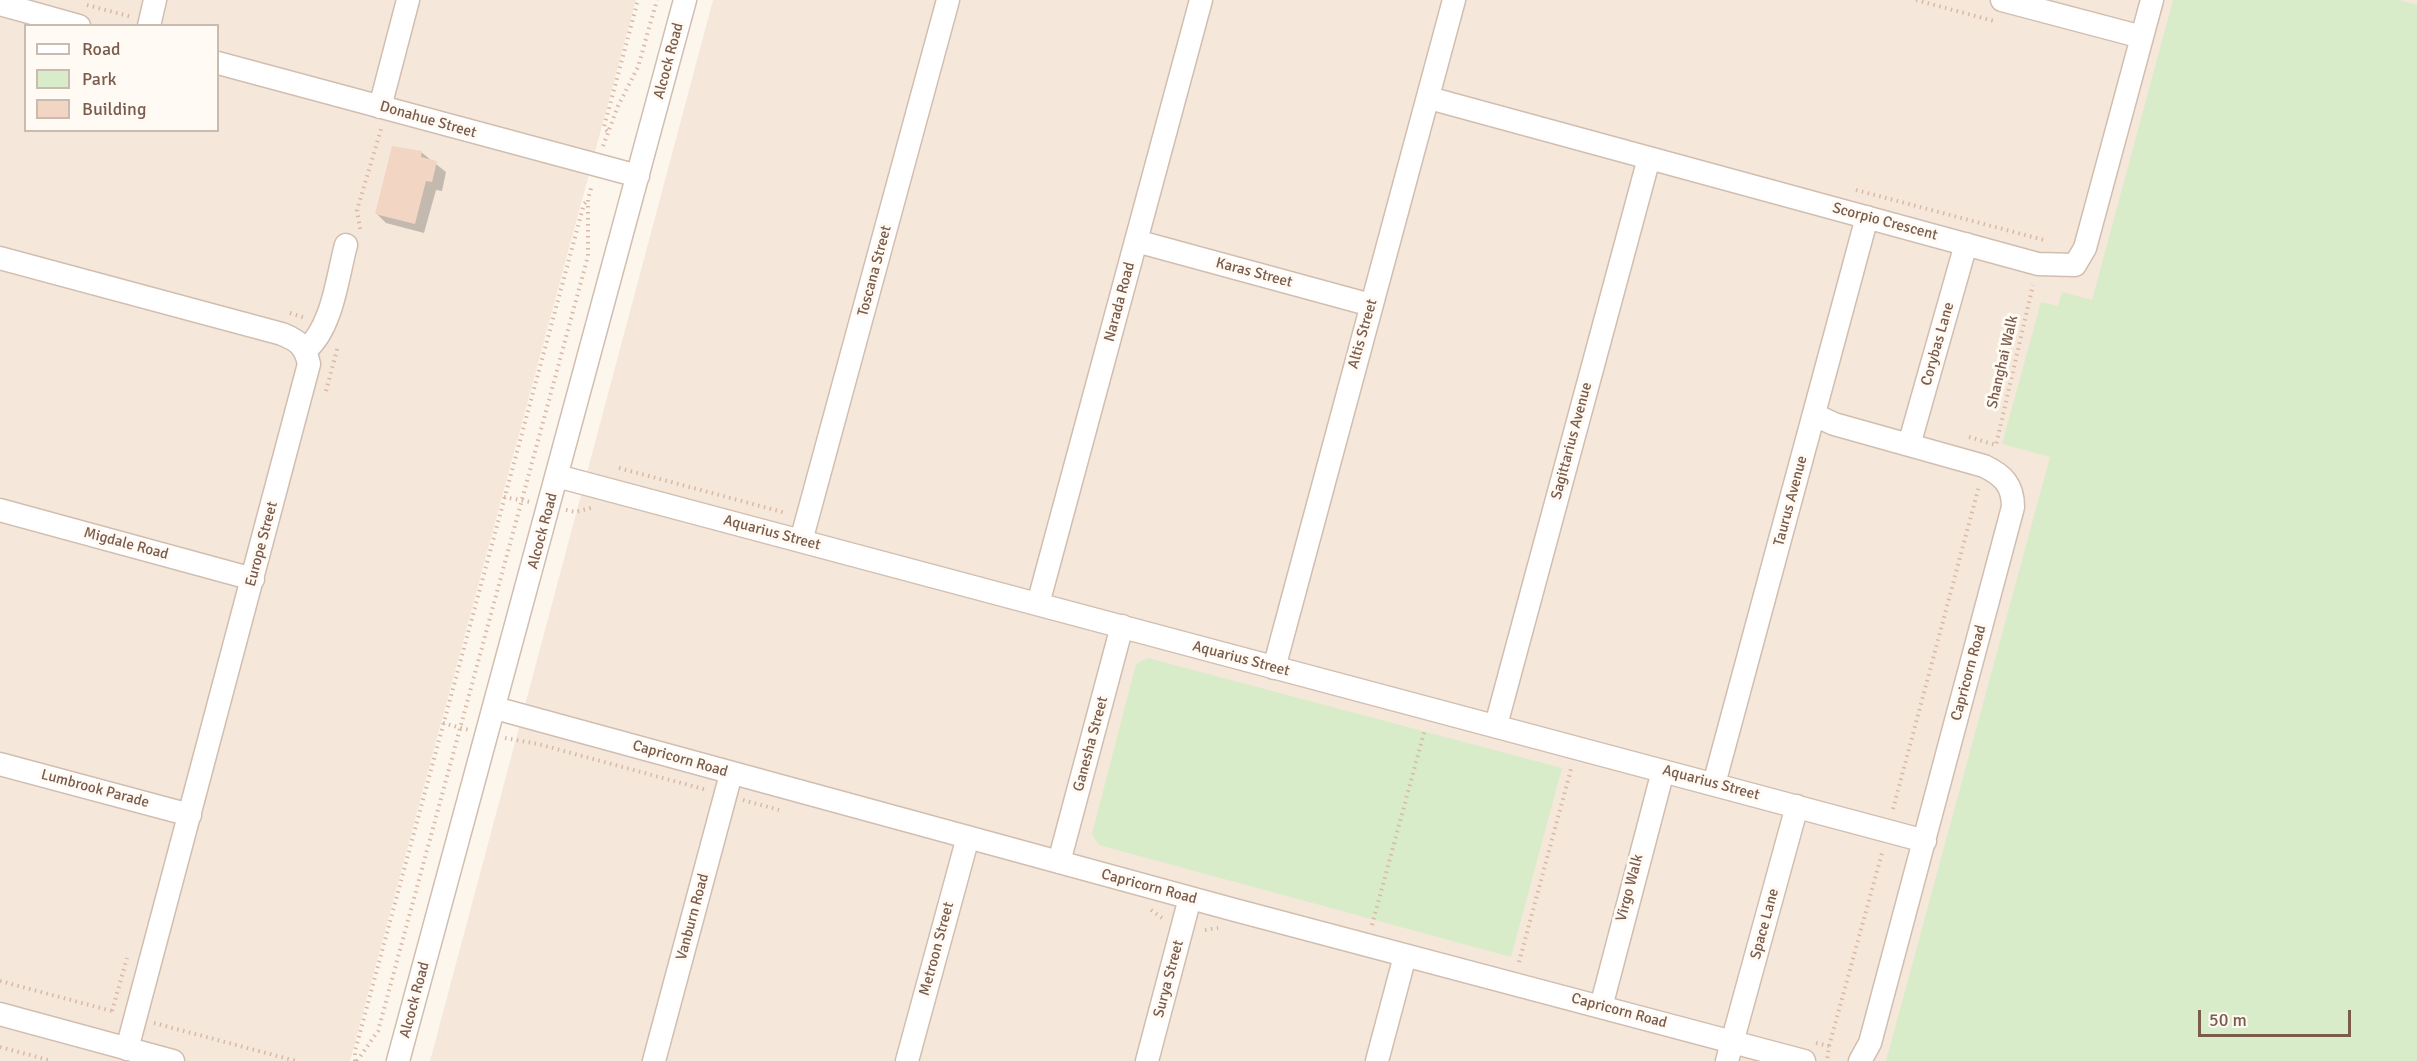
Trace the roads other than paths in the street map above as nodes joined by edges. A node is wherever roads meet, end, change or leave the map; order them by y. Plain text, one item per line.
1 (155, 0) edge
2 (408, 0) edge
3 (685, 0) edge
4 (948, 0) edge
5 (1201, 0) edge
6 (1454, 0) edge
7 (2002, 0) edge
8 (2152, 0) edge
9 (0, 4) edge
10 (72, 24) edge
11 (149, 24) edge
12 (2142, 37) junction
13 (219, 63) edge
14 (1428, 99) junction
15 (380, 107) junction
16 (1649, 158) junction
17 (638, 176) junction
18 (1867, 217) junction
19 (354, 240) road end
20 (1136, 241) junction
21 (1966, 244) junction
22 (0, 258) edge
23 (1371, 305) junction
24 (306, 350) junction
25 (1815, 416) junction
26 (1909, 445) junction
27 (557, 476) junction
28 (0, 510) edge
29 (801, 541) junction
30 (253, 579) junction
31 (1038, 604) junction
32 (1122, 626) junction
33 (1274, 668) junction
34 (495, 708) junction
35 (1496, 725) junction
36 (0, 764) edge
37 (1663, 771) junction
38 (1714, 784) junction
39 (729, 785) junction
40 (1797, 806) junction
41 (190, 815) junction
42 (968, 837) junction
43 (1925, 841) junction
44 (1059, 862) junction
45 (1190, 898) junction
46 (1405, 956) junction
47 (1601, 1006) junction
48 (0, 1014) edge
49 (127, 1049) junction
50 (1730, 1051) edge
51 (173, 1061) edge
52 (398, 1061) edge
53 (654, 1061) edge
54 (907, 1061) edge
55 (1147, 1061) edge
56 (1377, 1061) edge
57 (1804, 1061) edge
58 (1860, 1061) edge

1 - 11 street
2 - 15 street
3 - 17 street, Alcock Road
4 - 29 street, Toscana Street
5 - 20 street, Narada Road
6 - 14 street, Altis Street
7 - 12 street
8 - 12 street, Scorpio Crescent
9 - 10 street
12 - 21 street, Scorpio Crescent
13 - 15 street, Donahue Street
14 - 16 street, Scorpio Crescent
14 - 23 street, Altis Street
15 - 17 street, Donahue Street
16 - 18 street, Scorpio Crescent
16 - 35 street, Sagittarius Avenue
17 - 27 street, Alcock Road
18 - 21 street, Scorpio Crescent
18 - 25 street, Taurus Avenue
19 - 24 street
20 - 23 street, Karas Street
20 - 31 street, Narada Road
21 - 26 street, Corybas Lane
22 - 24 street
23 - 33 street, Altis Street
24 - 30 street, Europe Street
25 - 26 street, Capricorn Road
25 - 38 street, Taurus Avenue
26 - 43 street, Capricorn Road
27 - 29 street, Aquarius Street
27 - 34 street, Alcock Road
28 - 30 street, Migdale Road
29 - 31 street, Aquarius Street
30 - 41 street, Europe Street
31 - 32 street, Aquarius Street
32 - 33 street, Aquarius Street
32 - 44 street, Ganesha Street
33 - 35 street, Aquarius Street
34 - 39 street, Capricorn Road
34 - 52 street, Alcock Road
35 - 37 street, Aquarius Street
36 - 41 street, Lumbrook Parade
37 - 38 street, Aquarius Street
37 - 47 street, Virgo Walk
38 - 40 street, Aquarius Street
39 - 42 street, Capricorn Road
39 - 53 street, Vanburn Road
40 - 43 street, Aquarius Street
40 - 50 street, Space Lane
41 - 49 street, Europe Street
42 - 44 street, Capricorn Road
42 - 54 street, Metroon Street
43 - 58 street, Capricorn Road
44 - 45 street, Capricorn Road
45 - 46 street, Capricorn Road
45 - 55 street, Surya Street
46 - 47 street, Capricorn Road
46 - 56 street
47 - 50 street, Capricorn Road
48 - 49 street
49 - 51 street
50 - 57 street, Capricorn Road

